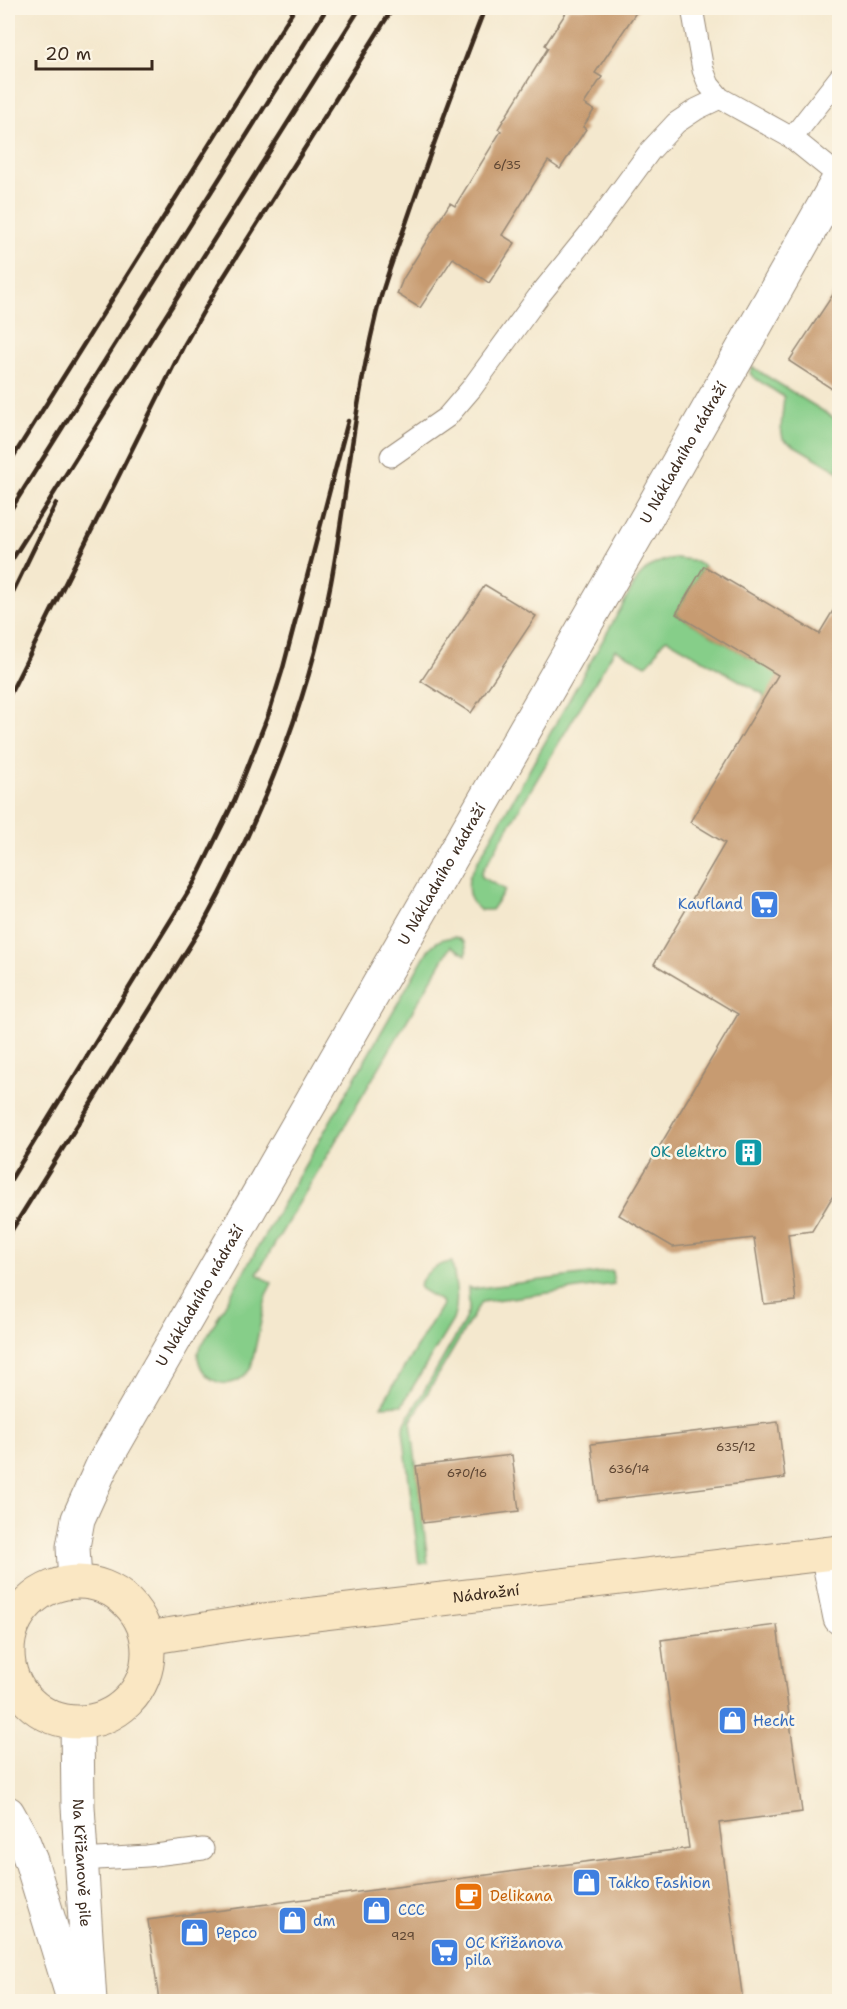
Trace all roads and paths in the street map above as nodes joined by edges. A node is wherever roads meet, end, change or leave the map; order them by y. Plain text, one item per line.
1 (692, 8) edge
2 (840, 77) edge
3 (720, 98) junction
4 (792, 138) junction
5 (839, 177) edge
6 (391, 456) dead end
7 (833, 1553) edge
8 (75, 1582) junction
9 (840, 1618) edge
10 (147, 1638) junction
11 (78, 1723) junction
12 (8, 1813) edge
13 (203, 1849) dead end
14 (81, 1860) junction
15 (74, 2001) edge
16 (90, 2001) edge

1 - 3 lane
2 - 4 lane
3 - 4 lane
3 - 6 lane
4 - 5 lane
5 - 8 street, U Nákladního nádraží
7 - 9 street, Nádražní
7 - 10 main road, Nádražní
8 - 10 main road
8 - 11 main road
10 - 11 main road
11 - 14 street, Na Křižanově pile
12 - 15 street
13 - 14 lane
14 - 16 street, Na Křižanově pile

